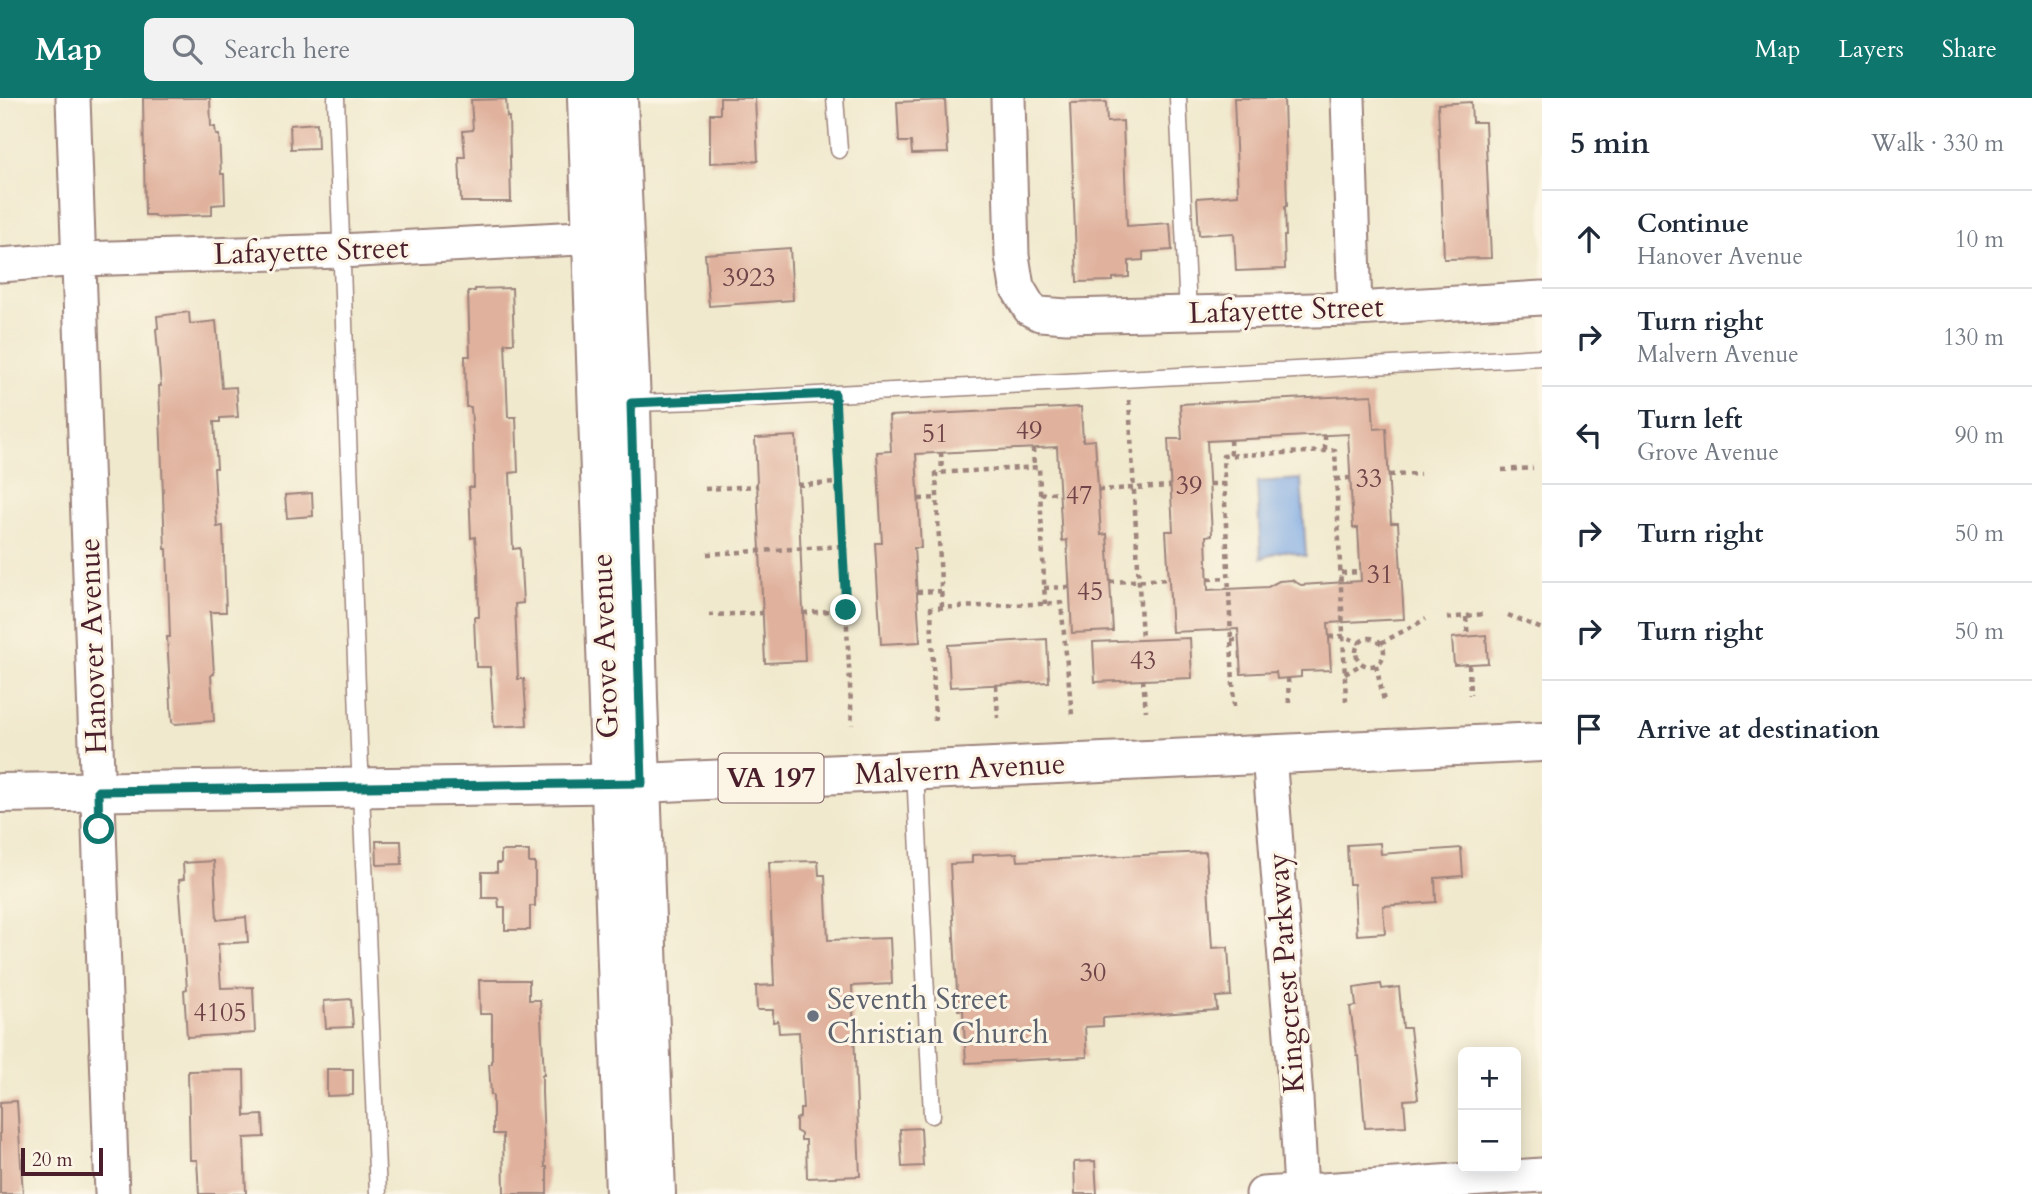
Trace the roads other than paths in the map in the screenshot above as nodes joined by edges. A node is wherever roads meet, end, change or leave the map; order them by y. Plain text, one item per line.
1 (73, 98) edge
2 (336, 98) edge
3 (587, 98) edge
4 (618, 98) edge
5 (835, 98) edge
6 (1008, 98) edge
7 (1178, 98) edge
8 (1348, 98) edge
9 (839, 150) dead end
10 (607, 237) junction
11 (341, 251) junction
12 (79, 259) junction
13 (0, 265) edge
14 (1542, 299) edge
15 (1355, 309) junction
16 (1188, 313) junction
17 (1542, 357) edge
18 (631, 403) junction
19 (1542, 742) edge
20 (1269, 755) junction
21 (915, 771) junction
22 (626, 783) junction
23 (361, 787) junction
24 (98, 791) junction
25 (0, 793) edge
26 (932, 1115) dead end
27 (1542, 1175) edge
28 (1458, 1187) edge
29 (1301, 1191) junction
30 (112, 1194) edge
31 (378, 1194) edge
32 (625, 1194) edge
33 (656, 1194) edge
34 (1263, 1194) edge

1 - 12 street, Hanover Avenue
2 - 11 lane
3 - 10 main road, Grove Avenue
4 - 10 main road, Grove Avenue
5 - 9 lane
6 - 16 street, Lafayette Street
7 - 16 lane
8 - 15 street
10 - 11 street, Lafayette Street
10 - 18 main road, Grove Avenue
10 - 22 main road, Grove Avenue
11 - 12 street, Lafayette Street
11 - 23 lane
12 - 13 street, Lafayette Street
12 - 24 street, Hanover Avenue
14 - 15 street, Lafayette Street
15 - 16 street, Lafayette Street
17 - 18 lane
18 - 22 main road, Grove Avenue
19 - 20 main road, Malvern Avenue / VA 197
20 - 21 main road, Malvern Avenue / VA 197
20 - 29 street, Kingcrest Parkway
21 - 22 main road, Malvern Avenue / VA 197
21 - 26 lane
22 - 23 main road, Malvern Avenue / VA 197
22 - 32 main road, Grove Avenue
22 - 33 main road, Grove Avenue
23 - 24 main road, Malvern Avenue / VA 197
23 - 31 lane
24 - 25 main road, Malvern Avenue / VA 197
24 - 30 street, Hanover Avenue
27 - 28 street
28 - 29 street
29 - 34 street

